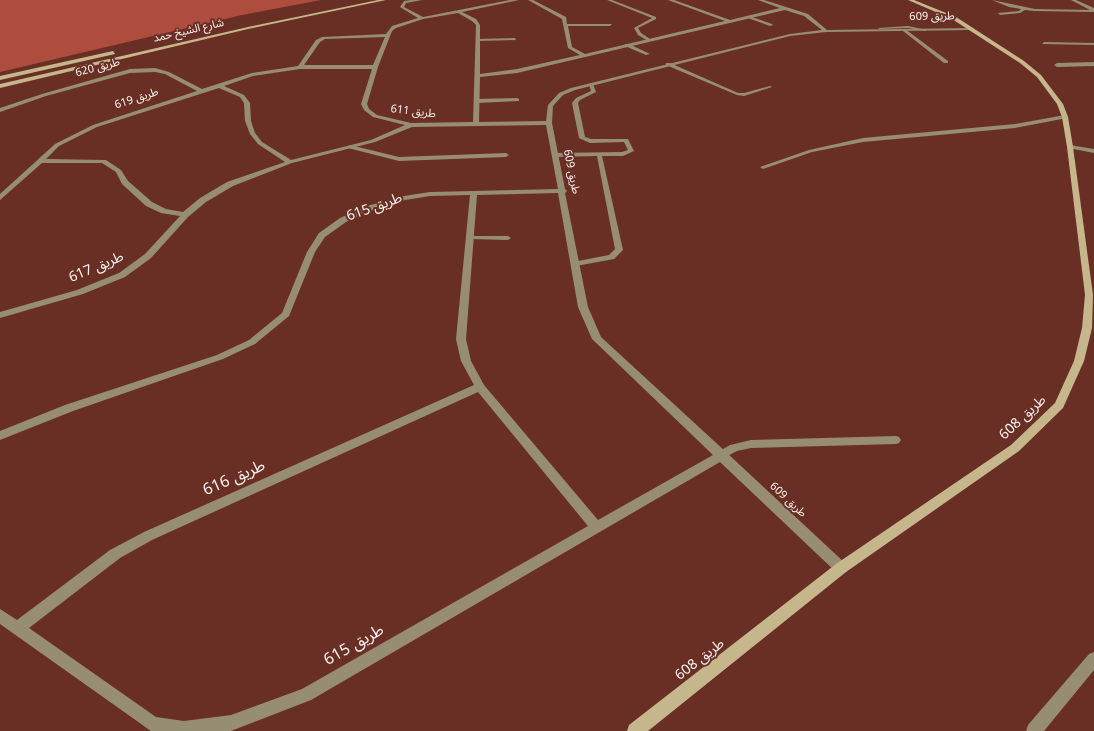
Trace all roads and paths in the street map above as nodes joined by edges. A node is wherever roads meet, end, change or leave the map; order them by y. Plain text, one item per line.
1 (356, 0) edge
2 (384, 0) edge
3 (420, 0) edge
4 (516, 0) edge
5 (530, 0) edge
6 (609, 0) edge
7 (670, 0) edge
8 (760, 0) edge
9 (910, 0) edge
10 (994, 0) edge
11 (1073, 0) edge
12 (786, 8) junction
13 (1023, 8) junction
14 (1094, 10) edge
15 (458, 11) junction
16 (1000, 14) dead end
17 (749, 17) junction
18 (422, 18) junction
19 (730, 21) junction
20 (610, 24) dead end
21 (566, 25) junction
22 (770, 25) dead end
23 (880, 28) dead end
24 (972, 29) junction
25 (904, 30) junction
26 (925, 30) junction
27 (826, 31) junction
28 (388, 35) junction
29 (515, 38) dead end
30 (478, 40) junction
31 (649, 40) junction
32 (1044, 43) dead end
33 (1094, 44) edge
34 (627, 45) junction
35 (648, 54) dead end
36 (584, 55) junction
37 (946, 62) dead end
38 (668, 64) junction
39 (1094, 64) edge
40 (1057, 65) dead end
41 (300, 67) junction
42 (375, 67) junction
43 (478, 76) junction
44 (0, 78) edge
45 (591, 84) junction
46 (218, 85) junction
47 (0, 86) edge
48 (770, 88) dead end
49 (200, 90) junction
50 (517, 100) dead end
51 (477, 101) junction
52 (0, 110) edge
53 (1065, 118) junction
54 (549, 123) junction
55 (411, 125) junction
56 (476, 125) junction
57 (350, 147) junction
58 (1070, 147) junction
59 (1094, 151) edge
60 (599, 154) junction
61 (506, 155) dead end
62 (555, 155) junction
63 (40, 161) junction
64 (290, 162) junction
65 (763, 168) dead end
66 (563, 191) junction
67 (474, 193) junction
68 (1, 196) edge
69 (185, 215) junction
70 (472, 238) junction
71 (508, 238) dead end
72 (576, 264) junction
73 (0, 315) edge
74 (480, 387) junction
75 (0, 436) edge
76 (896, 440) dead end
77 (722, 455) junction
78 (597, 528) junction
79 (841, 568) junction
80 (0, 616) edge
81 (18, 628) junction
82 (1094, 659) edge
83 (635, 731) edge
84 (1034, 731) edge

1 - 44 street, شارع الشيخ حمد
2 - 47 street, شارع الشيخ حمد
3 - 18 street
4 - 15 street
5 - 21 street
6 - 31 lane
7 - 19 street
8 - 12 street
9 - 24 street, طريق 608
10 - 13 street
11 - 14 street
12 - 17 street
12 - 27 street
13 - 14 street
13 - 16 street
15 - 18 street
15 - 30 street
17 - 19 street
17 - 22 lane
18 - 28 street
19 - 31 street
20 - 21 street
21 - 36 street
23 - 26 lane
24 - 26 street, طريق 609
24 - 53 street, طريق 608
25 - 26 street, طريق 609
25 - 27 street, طريق 609
25 - 37 lane
27 - 38 street, طريق 609
28 - 41 street
28 - 42 street, طريق 611
29 - 30 lane
30 - 43 street
31 - 34 street
32 - 33 lane
34 - 35 lane
34 - 36 street
36 - 43 street
38 - 45 street, طريق 609
38 - 48 lane
39 - 40 street
41 - 42 street, طريق 619
41 - 46 street, طريق 619
42 - 55 street, طريق 611
43 - 51 street
45 - 54 street, طريق 609
45 - 60 lane
46 - 49 street, طريق 619
46 - 64 street
49 - 52 street, طريق 620
49 - 63 street, طريق 619
50 - 51 lane
51 - 56 street
53 - 58 street, طريق 608
53 - 65 lane
54 - 56 street, طريق 611
54 - 62 street, طريق 609
55 - 56 street, طريق 611
55 - 57 street, طريق 617
57 - 61 lane
57 - 64 street, طريق 617
58 - 59 street
58 - 79 street, طريق 608
60 - 62 lane
60 - 72 lane
62 - 66 street, طريق 609
63 - 68 street, طريق 619
63 - 69 street
64 - 69 street, طريق 617
66 - 67 street, طريق 615
66 - 72 street, طريق 609
67 - 70 street
67 - 75 street, طريق 615
69 - 73 street, طريق 617
70 - 71 lane
70 - 74 street
72 - 77 street, طريق 609
74 - 78 street
74 - 81 street, طريق 616
76 - 77 lane
77 - 78 street, طريق 615
77 - 79 street, طريق 609
78 - 81 street, طريق 615
79 - 83 street, طريق 608
80 - 81 street, طريق 615
82 - 84 street

